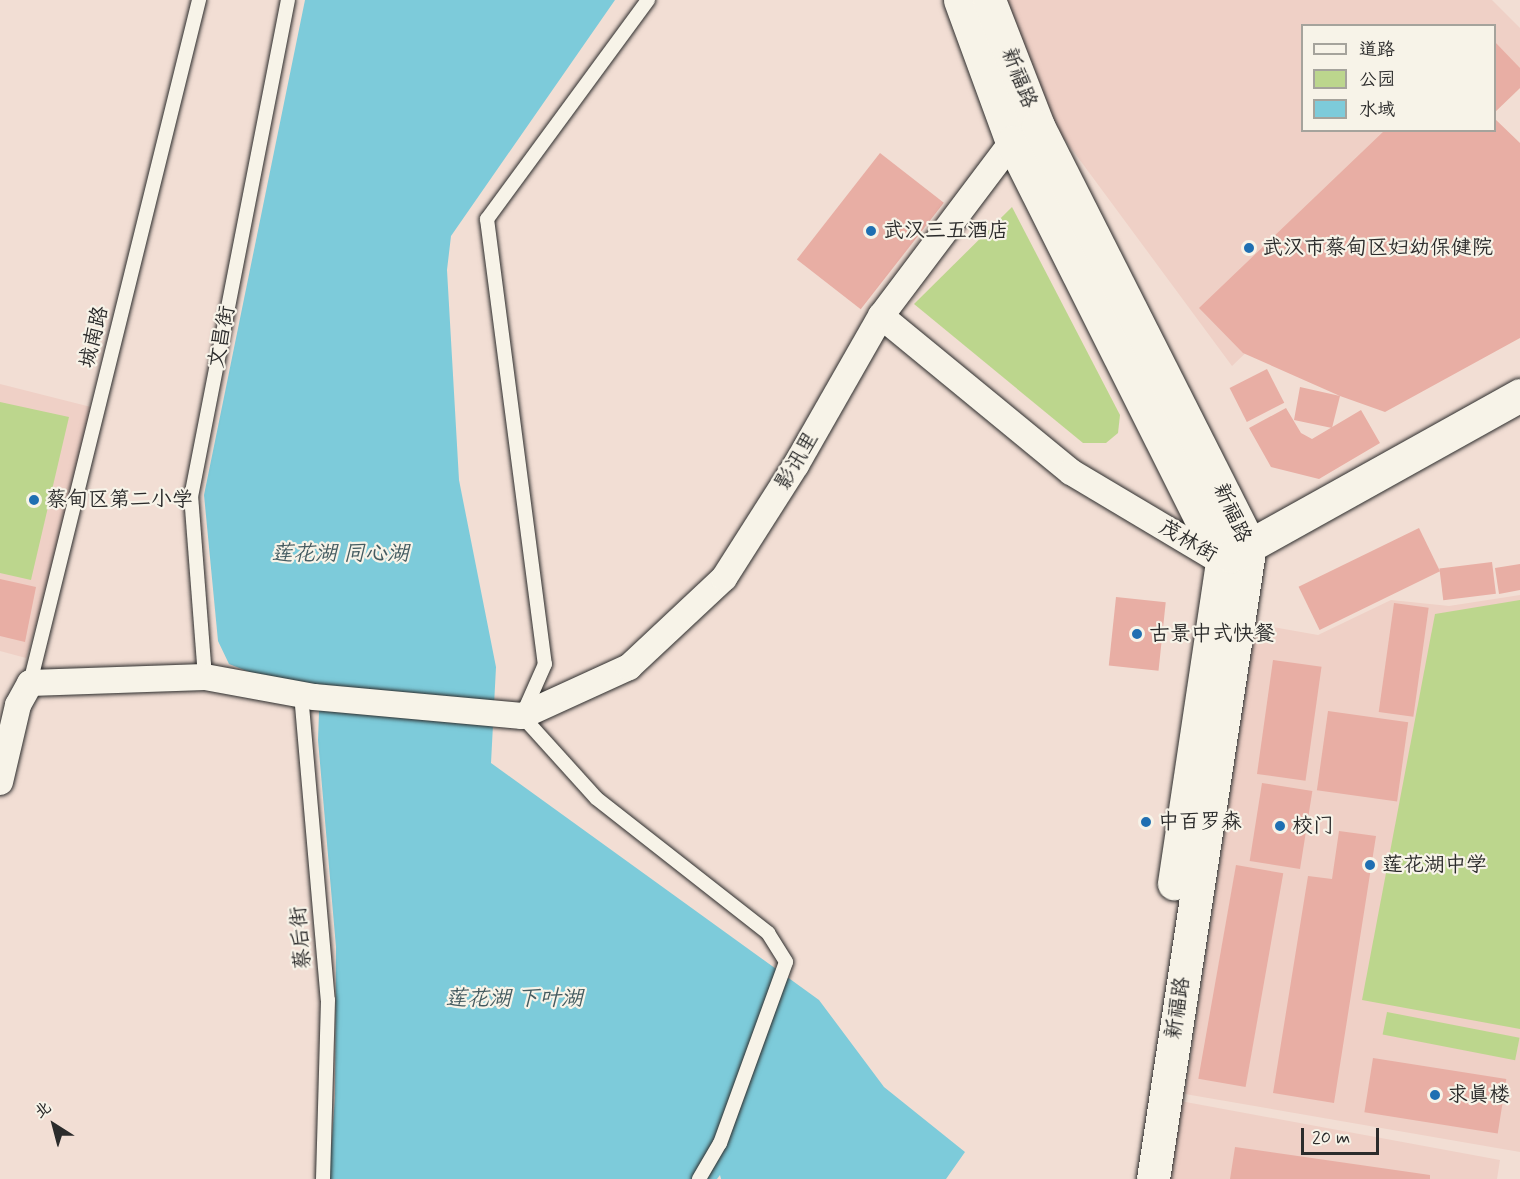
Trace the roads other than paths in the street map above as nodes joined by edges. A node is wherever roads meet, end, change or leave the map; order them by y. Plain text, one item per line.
1 (199, 0) edge
2 (288, 0) edge
3 (648, 0) edge
4 (960, 0) edge
5 (989, 0) edge
6 (1012, 142) junction
7 (880, 316) junction
8 (1520, 395) edge
9 (1250, 544) junction
10 (1222, 562) junction
11 (205, 676) junction
12 (24, 694) junction
13 (308, 696) junction
14 (522, 716) junction
15 (0, 782) edge
16 (322, 1179) edge
17 (699, 1179) edge
18 (1131, 1179) edge
19 (1153, 1179) edge

1 - 12 lane, 城南路
2 - 11 lane, 文昌街
3 - 14 lane
4 - 6 street, 新福路
5 - 9 street, 新福路
6 - 7 street, 影讯里
6 - 10 street, 新福路
7 - 10 street, 茂林街
7 - 14 street, 影讯里
8 - 9 street, 茂林街
9 - 10 street, 茂林街
9 - 19 street, 新福路
10 - 18 street, 新福路
11 - 12 street
11 - 13 street
12 - 15 street
13 - 14 street
13 - 16 lane, 蔡后街
14 - 17 lane

